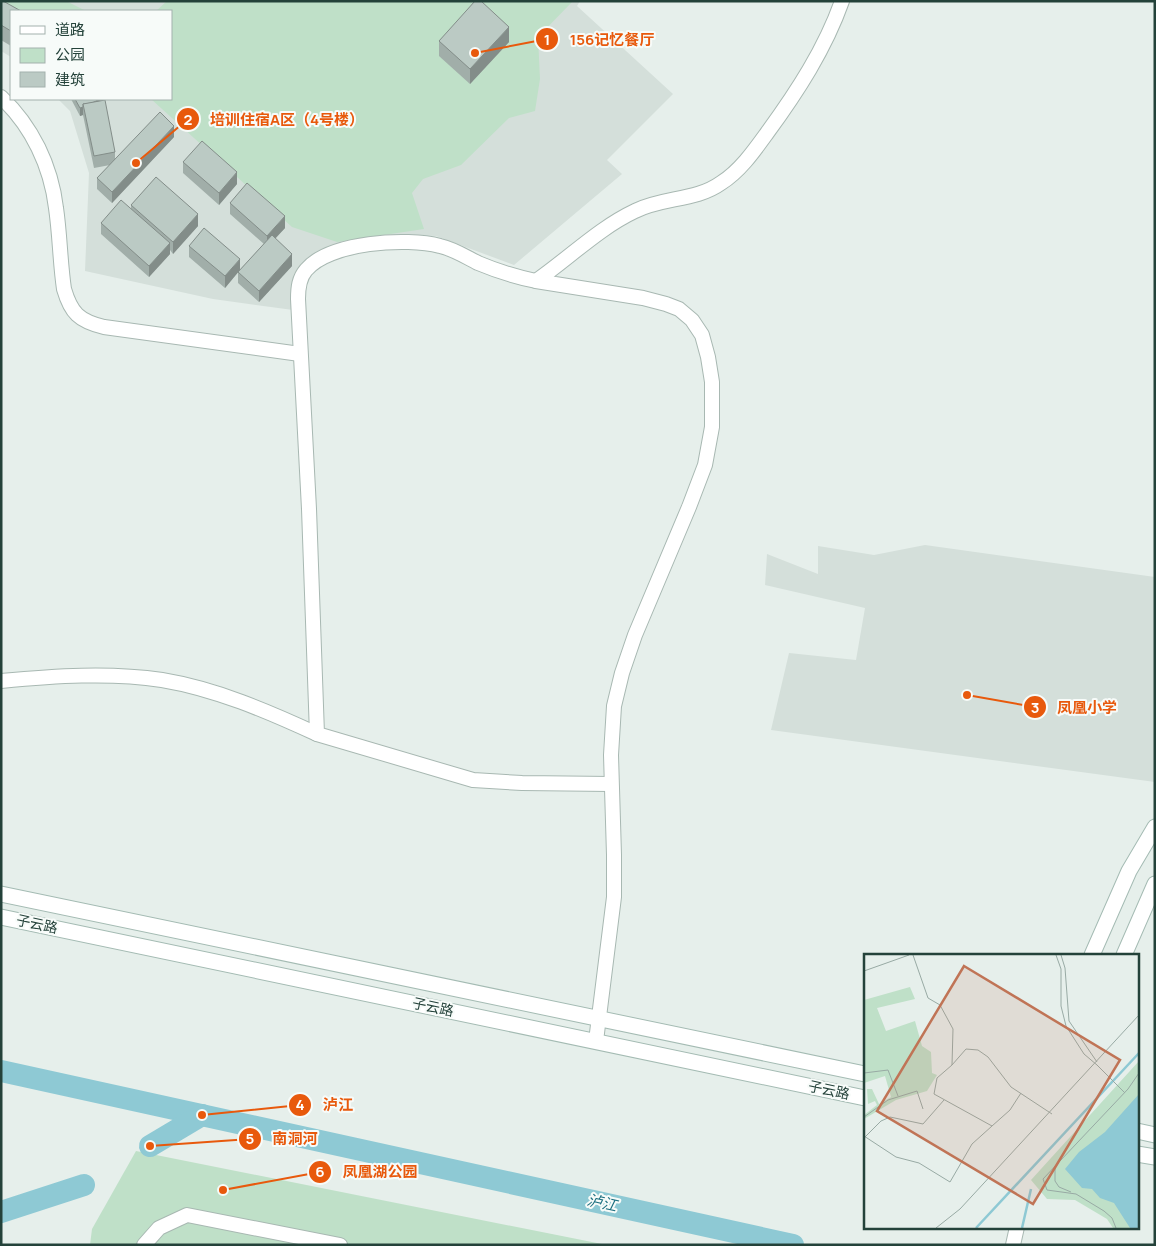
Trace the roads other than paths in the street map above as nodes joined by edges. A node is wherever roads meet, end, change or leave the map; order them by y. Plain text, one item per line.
1 (842, 1) edge
2 (1, 97) edge
3 (536, 281) junction
4 (300, 354) junction
5 (1, 681) edge
6 (317, 734) junction
7 (611, 784) junction
8 (1155, 827) edge
9 (1155, 884) edge
10 (1, 894) edge
11 (1, 917) edge
12 (1092, 954) edge
13 (1124, 954) edge
14 (599, 1019) junction
15 (596, 1041) junction
16 (864, 1074) edge
17 (864, 1098) edge
18 (1138, 1131) edge
19 (1155, 1134) edge
20 (1138, 1154) edge
21 (1155, 1158) edge
22 (1017, 1228) edge
23 (317, 1240) junction
24 (144, 1245) edge
25 (298, 1245) edge
26 (340, 1245) edge
27 (1013, 1245) edge

1 - 3 street
2 - 4 street
3 - 4 street
3 - 7 street
4 - 6 street
5 - 6 street
6 - 7 street
7 - 14 street
8 - 12 main road
9 - 13 main road
10 - 14 main road, 子云路
11 - 15 main road, 子云路
14 - 15 street
14 - 16 main road, 子云路
15 - 17 main road, 子云路
18 - 19 main road
20 - 21 main road
22 - 27 street
23 - 24 street
23 - 25 street
23 - 26 street

